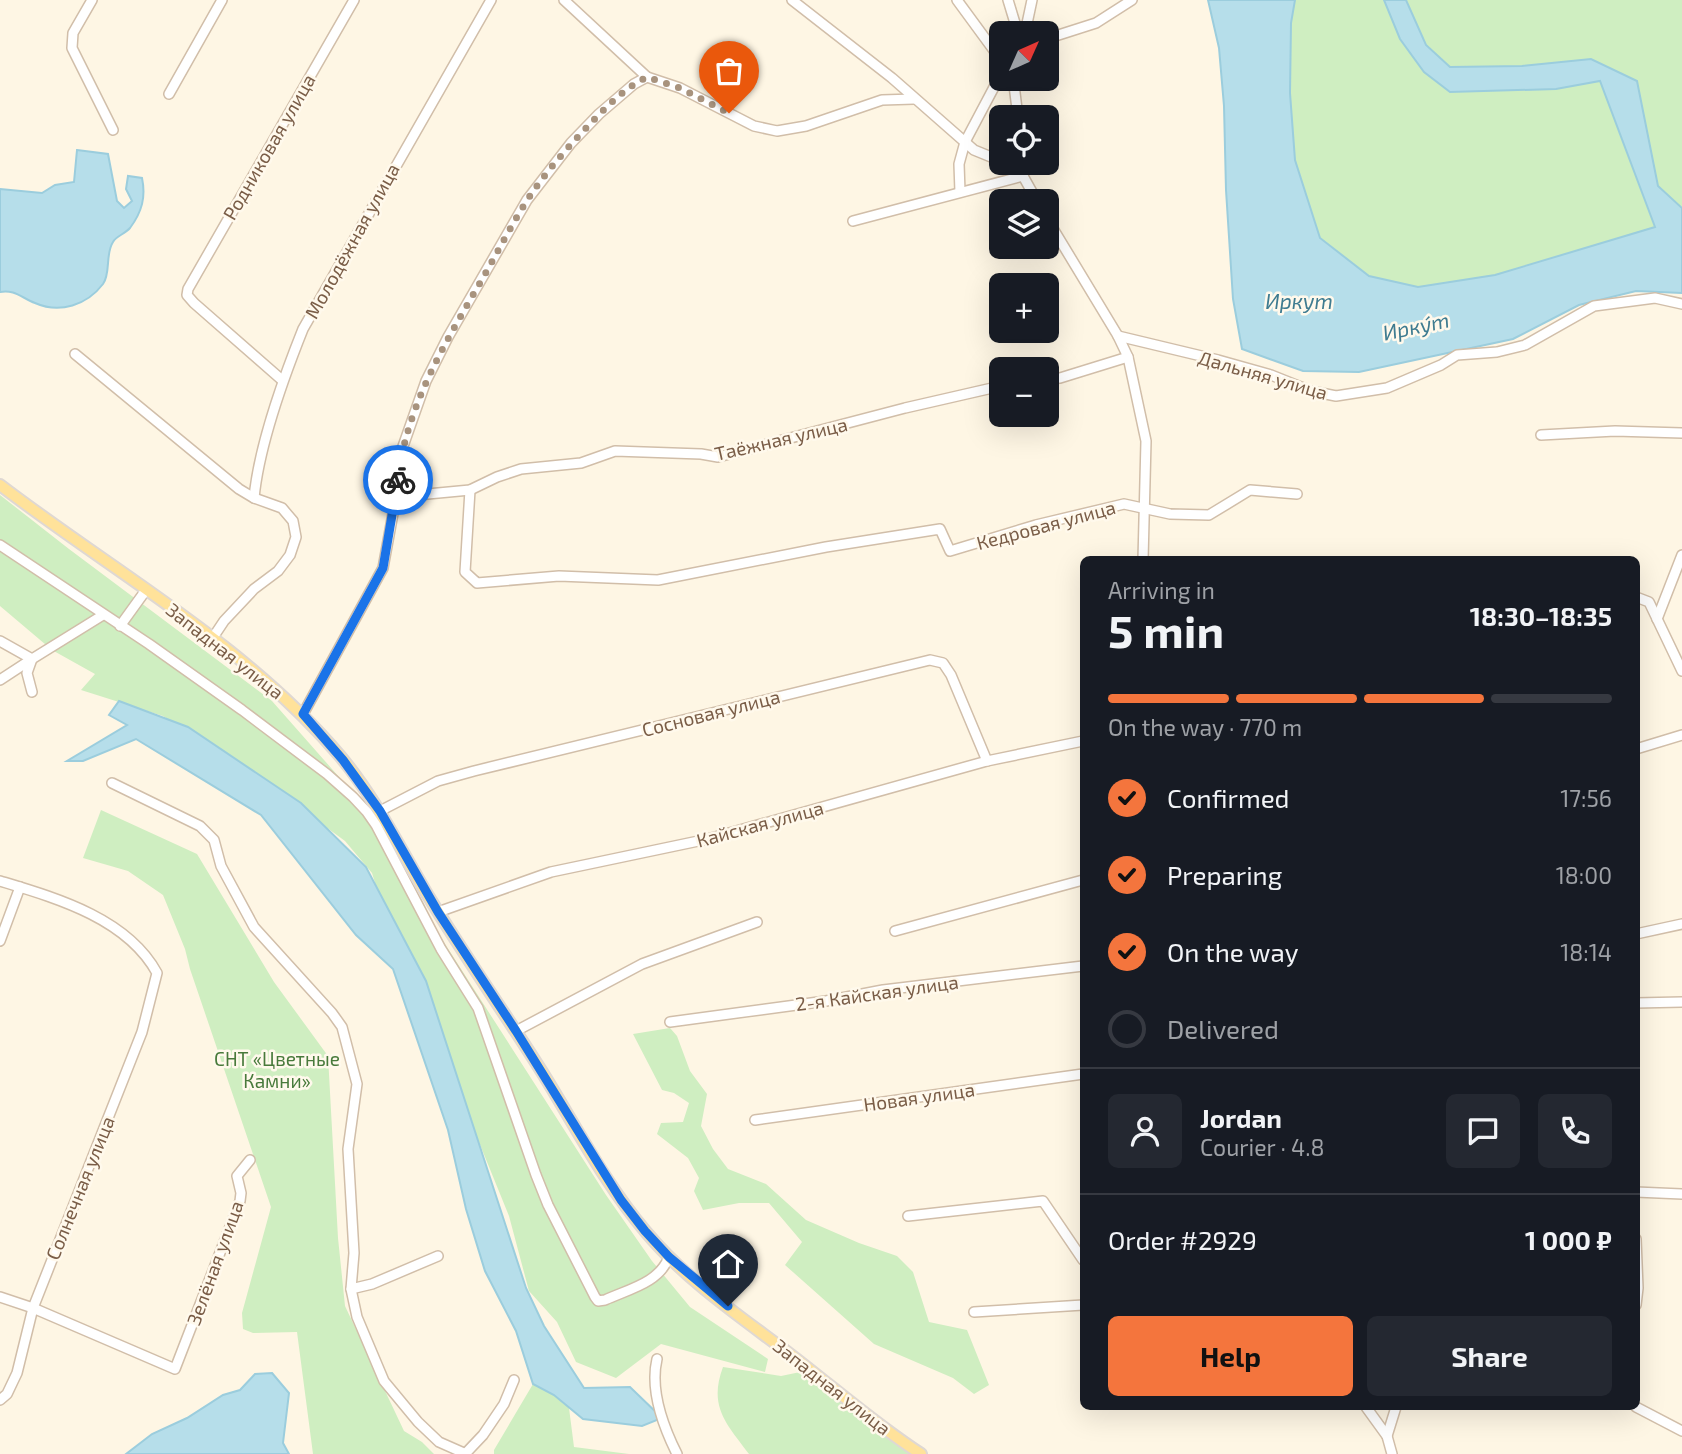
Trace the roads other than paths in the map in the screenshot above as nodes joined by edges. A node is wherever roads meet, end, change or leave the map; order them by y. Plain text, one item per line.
1 (92, 0) edge
2 (222, 0) edge
3 (354, 0) edge
4 (491, 0) edge
5 (564, 0) edge
6 (792, 0) edge
7 (957, 0) edge
8 (1008, 0) edge
9 (1032, 0) edge
10 (1132, 0) edge
11 (1014, 21) edge
12 (1028, 21) edge
13 (1059, 35) edge
14 (989, 44) edge
15 (647, 77) junction
16 (992, 91) edge
17 (169, 94) dead end
18 (914, 99) junction
19 (113, 130) dead end
20 (965, 142) junction
21 (989, 156) edge
22 (1023, 176) joint
23 (1031, 189) edge
24 (960, 192) junction
25 (853, 221) dead end
26 (1059, 238) edge
27 (1682, 304) edge
28 (1118, 336) junction
29 (75, 354) dead end
30 (1128, 357) junction
31 (1059, 378) edge
32 (282, 380) junction
33 (989, 389) edge
34 (1682, 433) edge
35 (1541, 435) dead end
36 (0, 485) edge
37 (470, 490) junction
38 (1297, 494) dead end
39 (396, 497) junction
40 (254, 498) junction
41 (1143, 507) junction
42 (0, 545) edge
43 (1143, 556) edge
44 (1682, 558) edge
45 (146, 590) junction
46 (1640, 599) edge
47 (103, 615) junction
48 (1657, 619) junction
49 (120, 626) junction
50 (212, 639) junction
51 (0, 641) edge
52 (32, 659) junction
53 (1681, 667) edge
54 (0, 680) edge
55 (32, 692) dead end
56 (303, 714) junction
57 (1682, 734) edge
58 (1080, 742) edge
59 (1640, 748) edge
60 (987, 761) junction
61 (112, 783) dead end
62 (380, 811) junction
63 (0, 881) edge
64 (1080, 881) edge
65 (20, 887) junction
66 (438, 912) junction
67 (757, 922) dead end
68 (1682, 924) edge
69 (895, 931) dead end
70 (1640, 933) edge
71 (0, 941) edge
72 (1080, 966) edge
73 (1682, 1002) edge
74 (1640, 1003) edge
75 (670, 1022) dead end
76 (516, 1031) junction
77 (1080, 1074) edge
78 (755, 1120) dead end
79 (250, 1160) dead end
80 (1640, 1192) edge
81 (1682, 1194) edge
82 (908, 1216) dead end
83 (439, 1256) dead end
84 (1080, 1256) edge
85 (669, 1257) junction
86 (351, 1289) junction
87 (0, 1297) edge
88 (1080, 1305) edge
89 (33, 1308) junction
90 (974, 1312) dead end
91 (657, 1359) dead end
92 (514, 1380) dead end
93 (0, 1400) edge
94 (1640, 1409) edge
95 (1368, 1410) edge
96 (1395, 1410) edge
97 (1682, 1431) edge
98 (1387, 1436) junction
99 (465, 1454) edge
100 (677, 1454) edge
101 (921, 1454) edge
102 (1392, 1454) edge

1 - 19 street
2 - 17 street
3 - 32 street, Родниковая улица
4 - 32 street, Молодёжная улица
5 - 15 street
6 - 18 street
7 - 14 street
8 - 11 street
9 - 12 street
10 - 13 street
15 - 18 street
15 - 39 street
16 - 20 street
18 - 20 street
20 - 21 street
20 - 24 street
22 - 23 street
22 - 24 street
24 - 25 street
26 - 28 street
27 - 28 street, Дальняя улица
28 - 30 street
29 - 40 street
30 - 31 street
30 - 41 street
32 - 40 street, Молодёжная улица
33 - 37 street, Таёжная улица
34 - 35 street
36 - 45 main road, Западная улица
37 - 39 street, Таёжная улица
37 - 41 street, Кедровая улица
38 - 41 street, Кедровая улица
39 - 56 street
40 - 50 street
41 - 43 street
42 - 47 street
44 - 48 street
45 - 49 street
45 - 50 main road, Западная улица
46 - 48 street
47 - 49 street
47 - 52 street
48 - 53 street
49 - 85 street
50 - 56 main road, Западная улица
51 - 52 street
52 - 54 street
52 - 55 street
56 - 62 main road, Западная улица
57 - 59 street
58 - 60 street, Кайская улица
60 - 62 street, Сосновая улица
60 - 66 street, Кайская улица
61 - 86 street
62 - 66 main road, Западная улица
63 - 65 street
64 - 69 street
65 - 71 street
65 - 89 street, Солнечная улица
66 - 76 main road, Западная улица
67 - 76 street
68 - 70 street
72 - 75 street, 2-я Кайская улица
73 - 74 street
76 - 85 main road, Западная улица
77 - 78 street, Новая улица
79 - 89 street, Зелёная улица
80 - 81 street
82 - 84 street
83 - 86 street
85 - 101 main road, Западная улица
86 - 99 street
87 - 89 street
88 - 90 street
89 - 93 street, Солнечная улица
91 - 100 street
92 - 99 street
94 - 97 street
95 - 98 street
96 - 98 street
98 - 102 street

